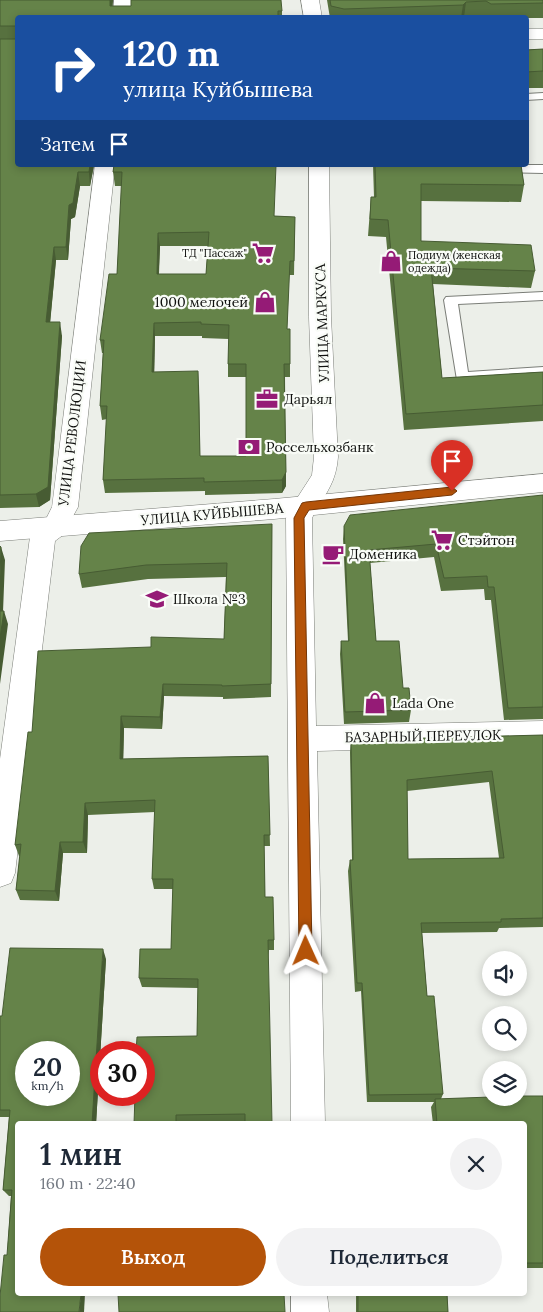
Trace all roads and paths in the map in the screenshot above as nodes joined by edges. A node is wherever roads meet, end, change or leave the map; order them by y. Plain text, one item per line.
1 (123, 0) edge
2 (310, 0) edge
3 (122, 15) edge
4 (312, 15) edge
5 (529, 34) edge
6 (543, 34) edge
7 (529, 96) edge
8 (543, 96) edge
9 (105, 167) edge
10 (319, 167) edge
11 (484, 168) edge
12 (543, 169) edge
13 (543, 296) edge
14 (543, 372) edge
15 (543, 483) edge
16 (306, 506) junction
17 (54, 528) junction
18 (0, 531) edge
19 (543, 733) edge
20 (303, 739) junction
21 (0, 873) edge
22 (308, 1121) edge
23 (309, 1296) edge
24 (310, 1312) edge

1 - 3 street
2 - 4 street
5 - 6 street
7 - 8 lane
9 - 17 street, УЛИЦА РЕВОЛЮЦИИ
10 - 16 street, УЛИЦА МАРКУСА
11 - 12 lane
13 - 14 lane
15 - 16 street, УЛИЦА КУЙБЫШЕВА
16 - 17 street, УЛИЦА КУЙБЫШЕВА
16 - 20 street, УЛИЦА МАРКУСА
17 - 18 street, УЛИЦА КУЙБЫШЕВА
17 - 21 street, УЛИЦА РЕВОЛЮЦИИ
19 - 20 street, БАЗАРНЫЙ ПЕРЕУЛОК
20 - 22 street, УЛИЦА МАРКУСА
23 - 24 street

